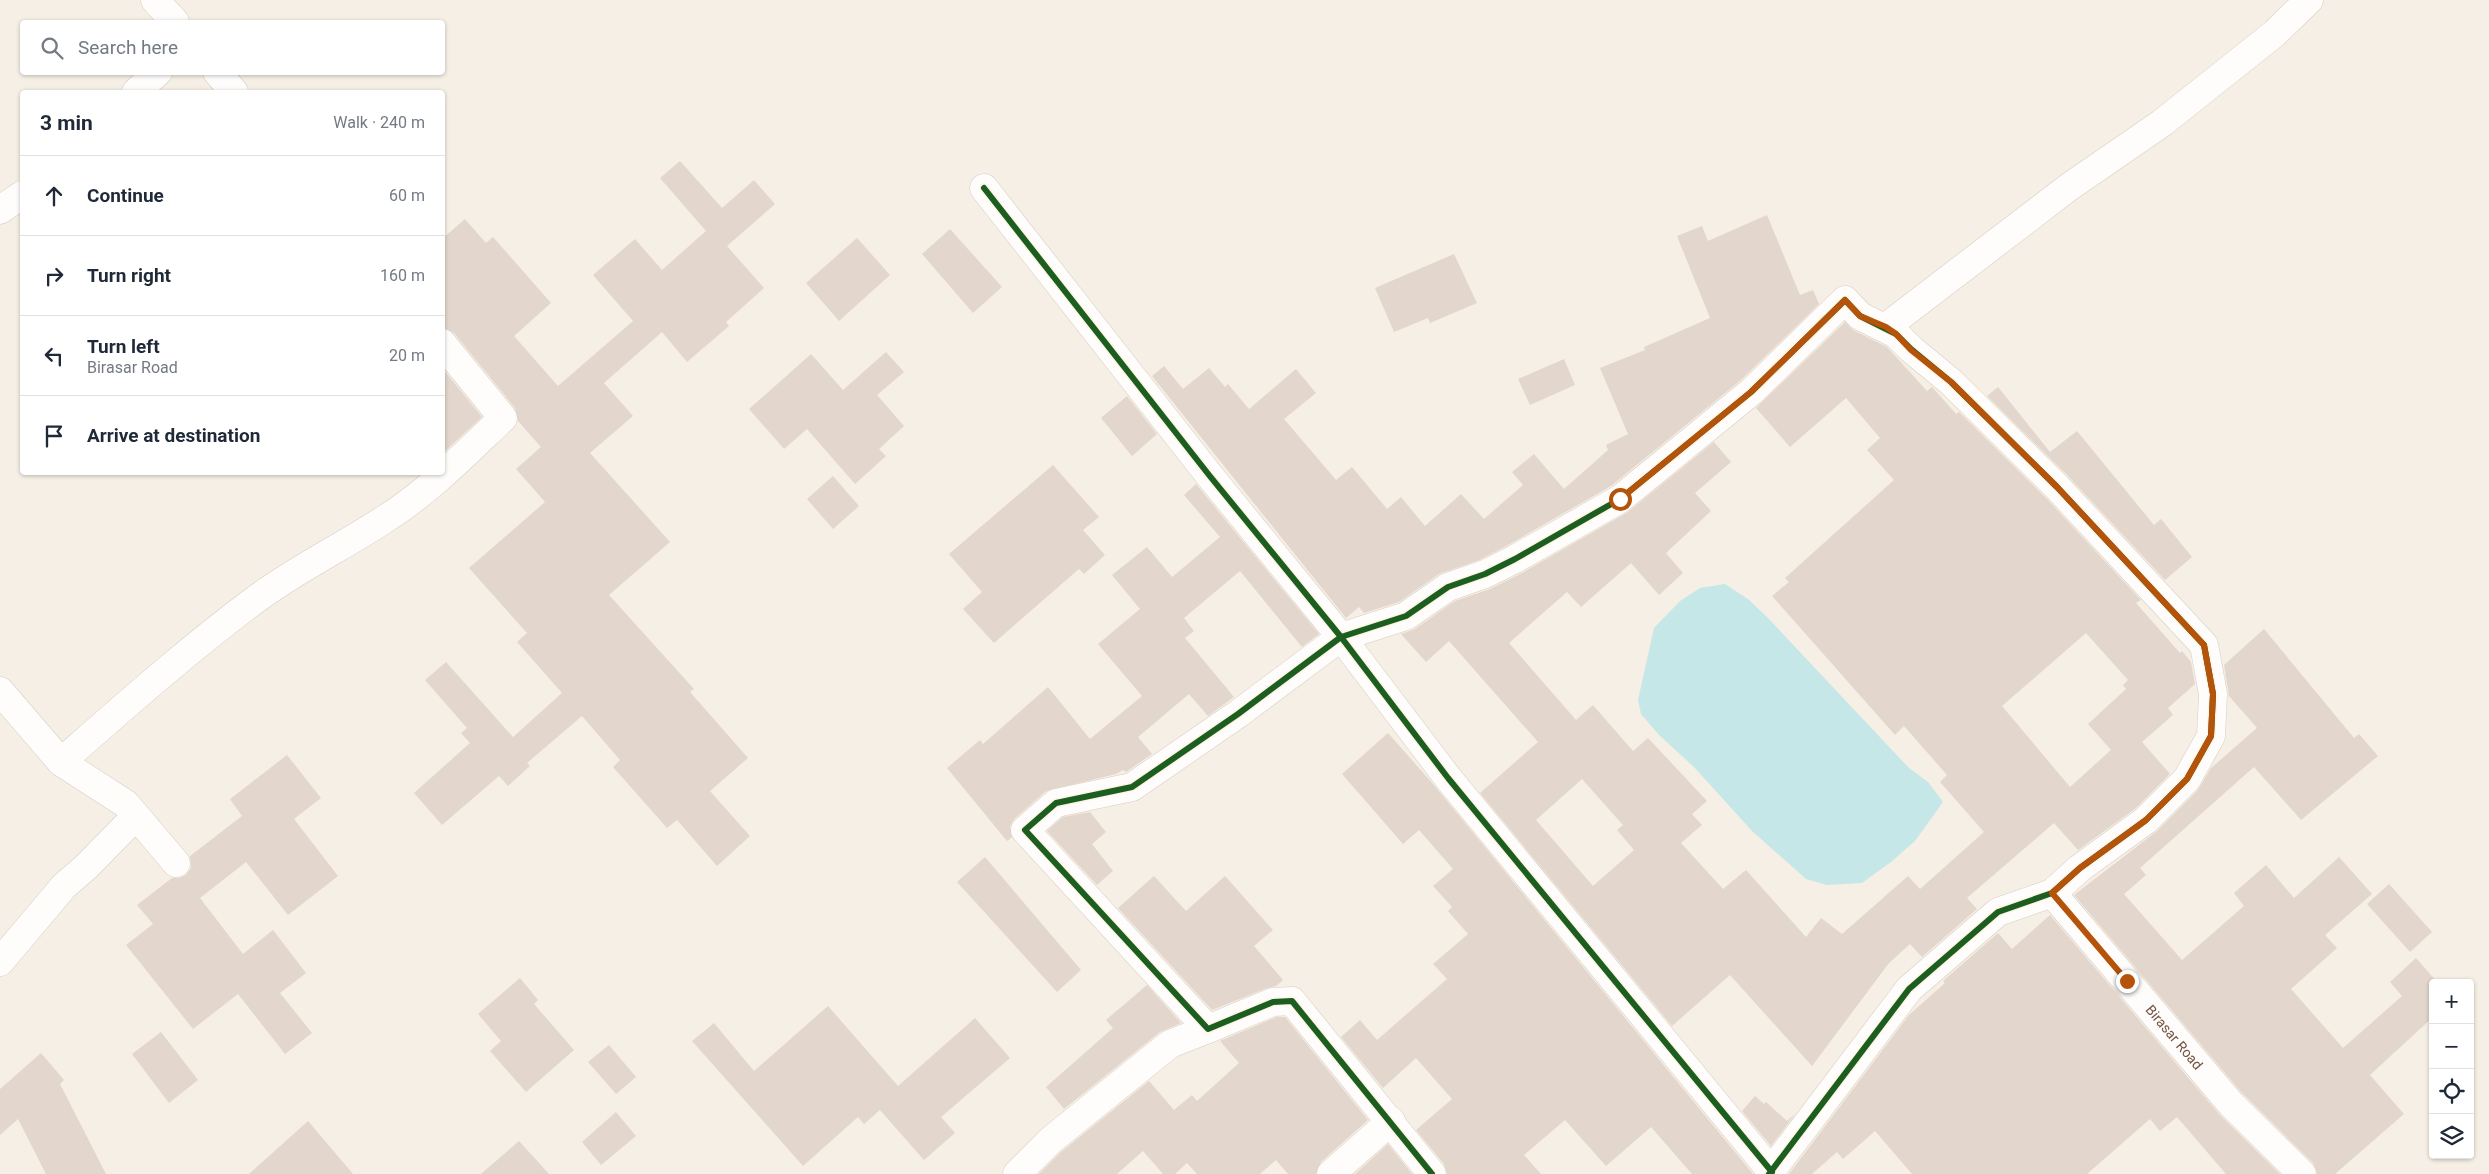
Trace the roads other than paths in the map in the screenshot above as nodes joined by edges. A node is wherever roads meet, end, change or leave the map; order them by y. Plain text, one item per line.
1 (155, 0) edge
2 (2309, 0) edge
3 (173, 20) edge
4 (155, 75) edge
5 (220, 75) edge
6 (138, 90) edge
7 (232, 90) edge
8 (984, 188) dead end
9 (20, 196) edge
10 (0, 210) edge
11 (1886, 327) junction
12 (445, 347) edge
13 (445, 472) edge
14 (441, 475) edge
15 (1341, 637) junction
16 (0, 691) edge
17 (61, 762) junction
18 (136, 816) junction
19 (176, 863) dead end
20 (2052, 893) junction
21 (0, 962) edge
22 (1208, 1029) junction
23 (1391, 1121) junction
24 (1770, 1173) edge
25 (1017, 1174) edge
26 (1331, 1174) edge
27 (1432, 1174) edge
28 (2302, 1174) edge

1 - 3 street
2 - 11 street
4 - 6 street
5 - 7 street
8 - 15 street
9 - 10 street
11 - 15 street
11 - 20 street
12 - 13 street
14 - 17 street
15 - 22 street
15 - 24 street
16 - 17 street
17 - 18 street
18 - 19 street
18 - 21 street
20 - 24 street
20 - 28 street, Birasar Road
22 - 23 street
22 - 25 street
23 - 26 street
23 - 27 street

